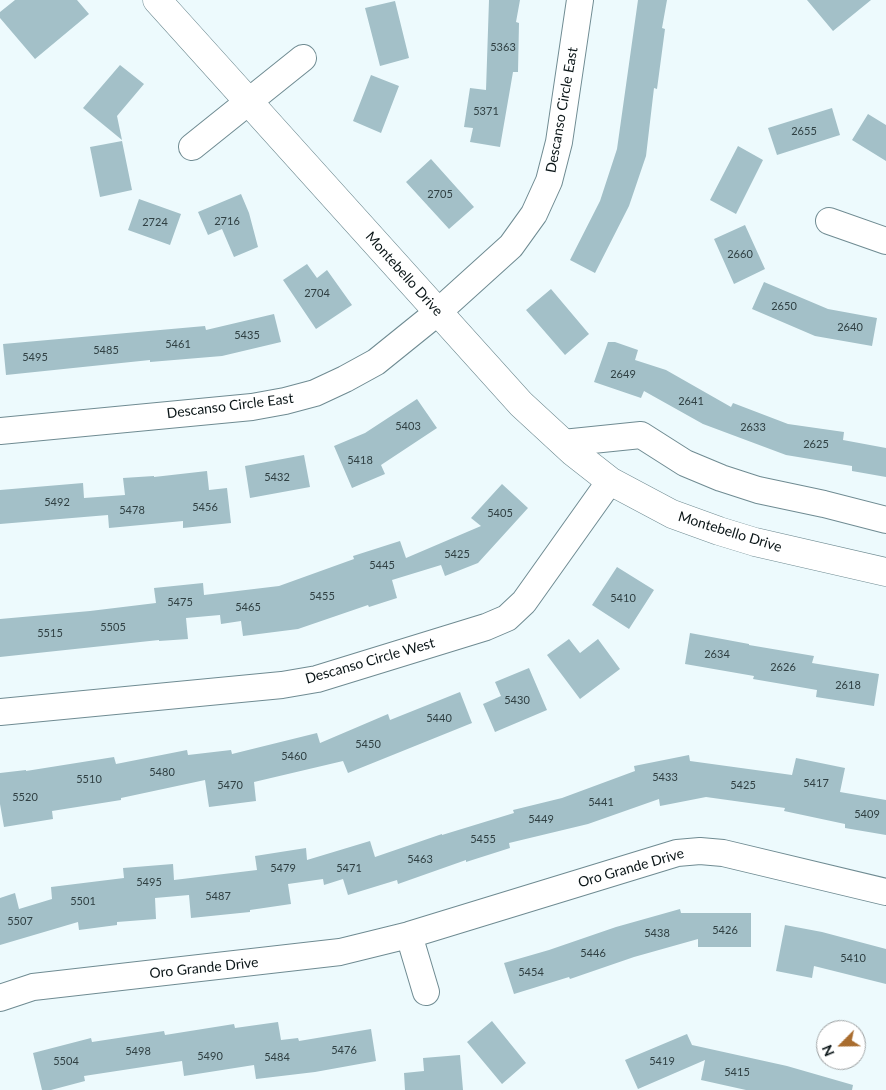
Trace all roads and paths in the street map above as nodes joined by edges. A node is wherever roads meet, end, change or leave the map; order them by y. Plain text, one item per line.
1 (156, 0) edge
2 (580, 0) edge
3 (303, 58) dead end
4 (248, 101) junction
5 (192, 147) dead end
6 (829, 221) dead end
7 (886, 242) edge
8 (438, 312) junction
9 (0, 431) edge
10 (563, 443) junction
11 (610, 481) junction
12 (886, 520) edge
13 (886, 572) edge
14 (0, 712) edge
15 (886, 892) edge
16 (409, 935) junction
17 (426, 992) dead end
18 (0, 998) edge

1 - 4 street, Montebello Drive
2 - 8 street, Descanso Circle East
3 - 4 street
4 - 5 street
4 - 8 street, Montebello Drive
6 - 7 street
8 - 9 street, Descanso Circle East
8 - 10 street, Montebello Drive
10 - 11 street, Montebello Drive
10 - 12 street
11 - 13 street, Montebello Drive
11 - 14 street, Descanso Circle West
15 - 16 street, Oro Grande Drive
16 - 17 street
16 - 18 street, Oro Grande Drive

